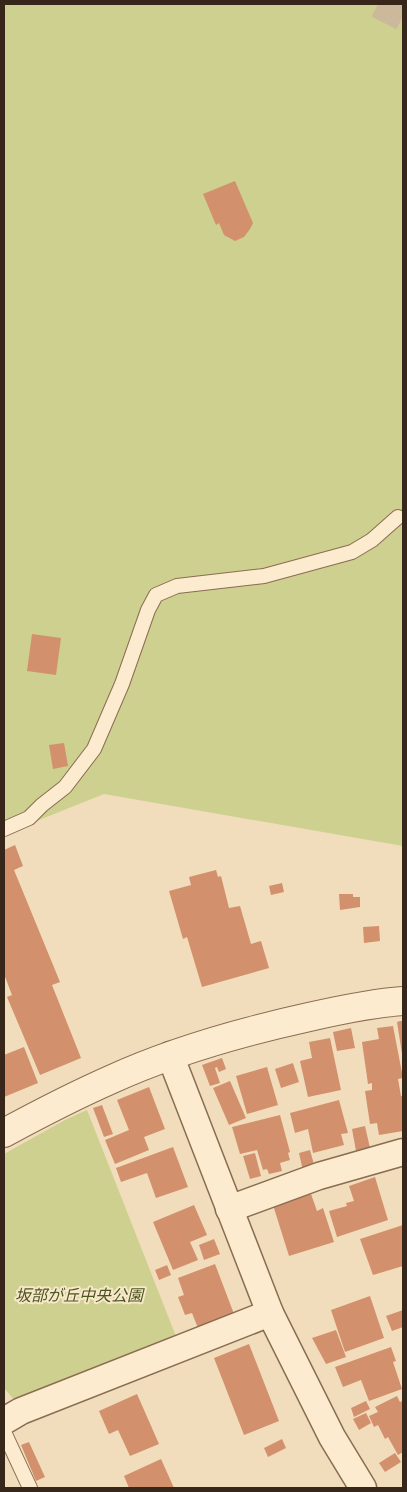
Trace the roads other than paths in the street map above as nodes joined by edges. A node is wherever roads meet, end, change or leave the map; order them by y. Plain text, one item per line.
1 (398, 517) dead end
2 (4, 829) edge
3 (403, 1001) edge
4 (170, 1056) junction
5 (4, 1132) edge
6 (403, 1152) edge
7 (228, 1209) junction
8 (270, 1313) junction
9 (4, 1421) edge
10 (4, 1432) edge
11 (30, 1488) edge
12 (363, 1488) edge

1 - 2 lane
3 - 4 street
4 - 5 street
4 - 7 street
6 - 7 street
7 - 8 street
8 - 9 street
8 - 12 street
10 - 11 lane

